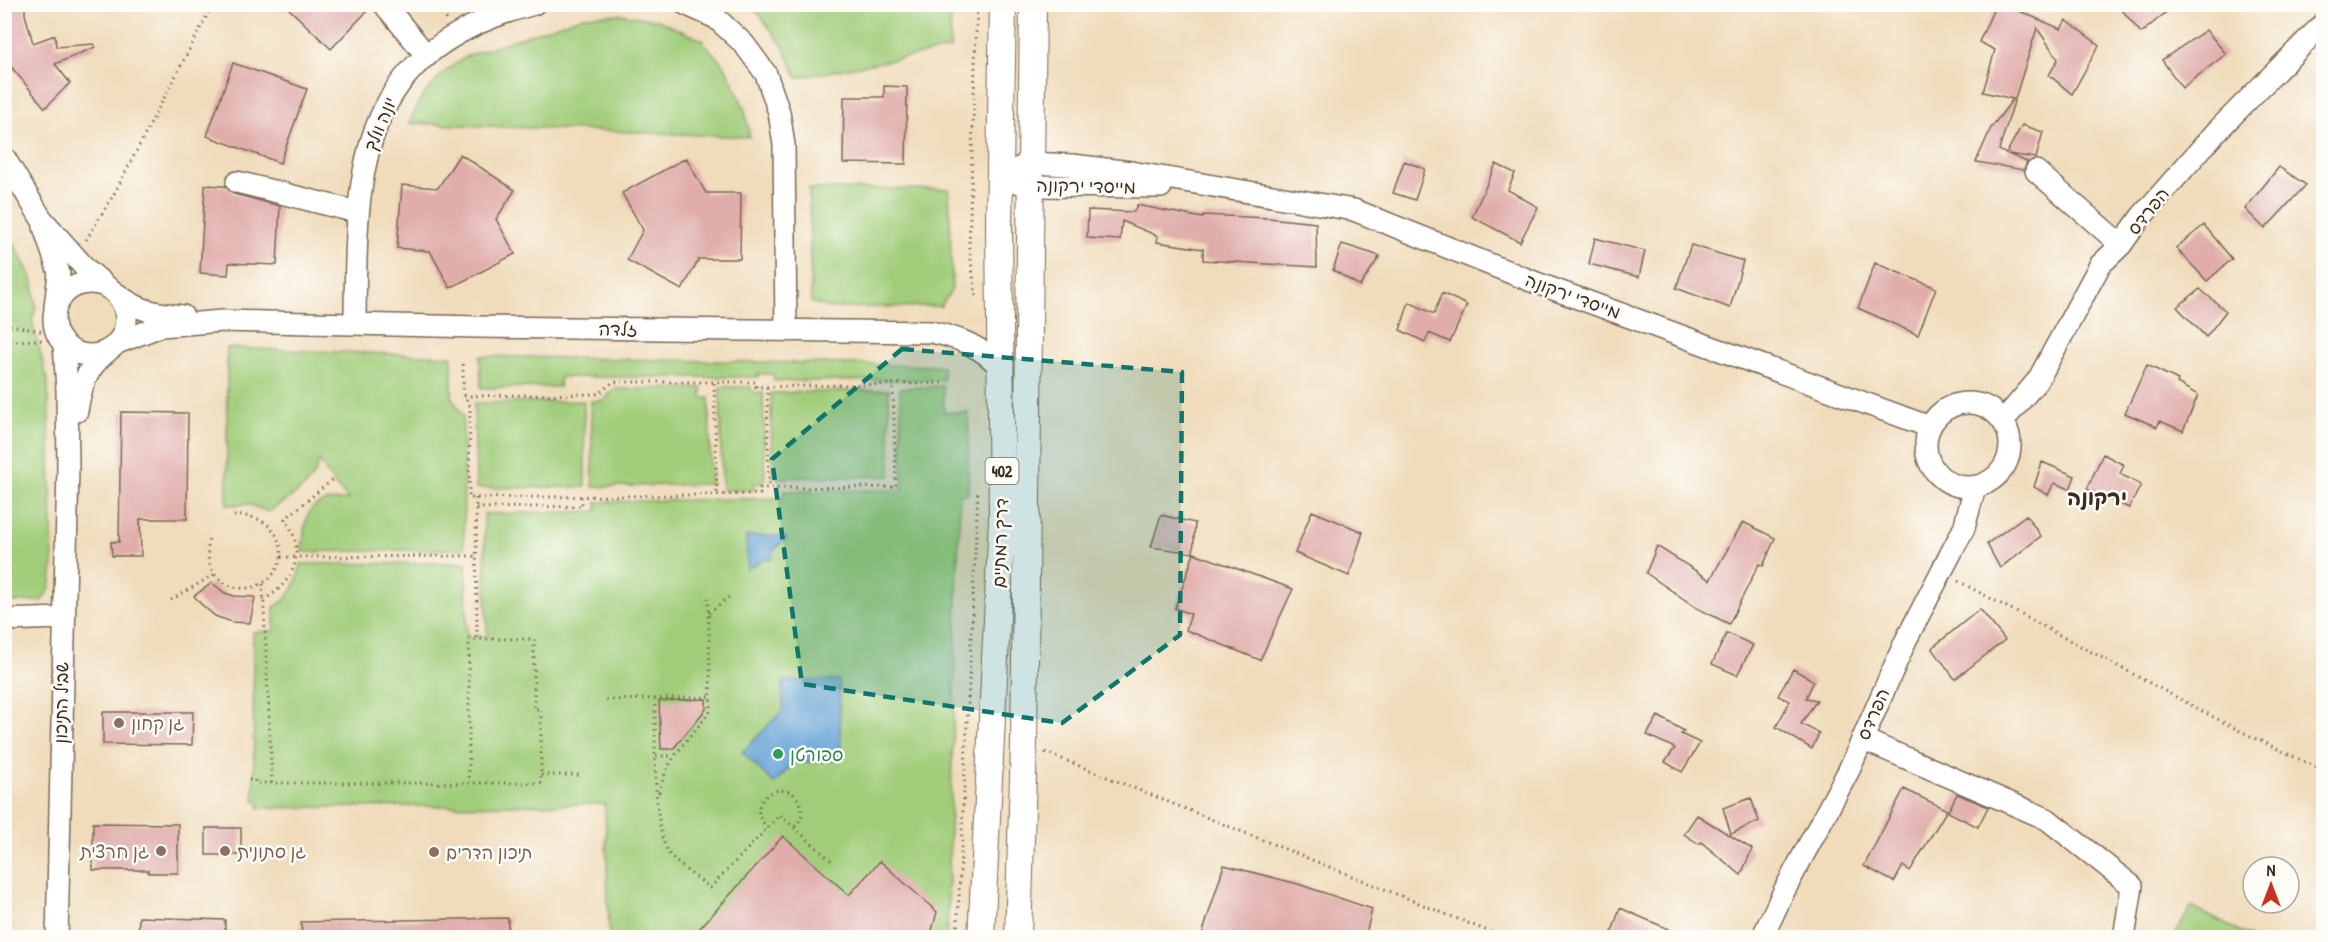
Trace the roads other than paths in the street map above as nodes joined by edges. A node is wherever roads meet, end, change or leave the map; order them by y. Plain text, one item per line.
1 (384, 4) edge
2 (534, 4) edge
3 (684, 4) edge
4 (1003, 4) edge
5 (1033, 4) edge
6 (2324, 23) edge
7 (427, 56) junction
8 (4, 157) edge
9 (2036, 171) dead end
10 (1030, 175) junction
11 (999, 177) junction
12 (237, 182) dead end
13 (357, 212) junction
14 (41, 218) junction
15 (2121, 245) junction
16 (110, 288) junction
17 (55, 310) junction
18 (222, 321) junction
19 (355, 324) junction
20 (786, 331) junction
21 (60, 339) junction
22 (113, 347) junction
23 (1002, 369) junction
24 (2003, 421) junction
25 (1930, 427) junction
26 (68, 468) junction
27 (1975, 487) junction
28 (63, 618) junction
29 (4, 620) edge
30 (1862, 739) junction
31 (57, 938) edge
32 (981, 938) edge
33 (1018, 938) edge
34 (1762, 938) edge
35 (2124, 938) edge

1 - 7 street
2 - 7 street, יונה וולך
3 - 20 street
4 - 11 main road, דרך רמתיים / 402
5 - 10 main road, דרך רמתיים / 402
6 - 15 street, הפרדס
7 - 13 street, יונה וולך
8 - 14 street
9 - 15 street
10 - 11 street, מייסדי ירקונה
10 - 25 street, מייסדי ירקונה
10 - 33 main road, דרך רמתיים / 402
11 - 23 main road, דרך רמתיים / 402
12 - 13 street
13 - 19 street, יונה וולך
14 - 16 street, זלדה
14 - 17 street
15 - 24 street, הפרדס
16 - 17 street
16 - 18 street, זלדה
16 - 22 street
17 - 21 street
18 - 19 street, זלדה
18 - 22 street, זלדה
19 - 20 street, זלדה
20 - 23 street, זלדה
21 - 22 street
21 - 26 street, שביל התיכון
22 - 26 street, שביל התיכון
23 - 32 main road, דרך רמתיים / 402
24 - 25 street
24 - 27 street
25 - 27 street
26 - 28 street, שביל התיכון
27 - 30 street, הפרדס
28 - 29 street
28 - 31 street, שביל התיכון
30 - 34 street, הפרדס
30 - 35 street

